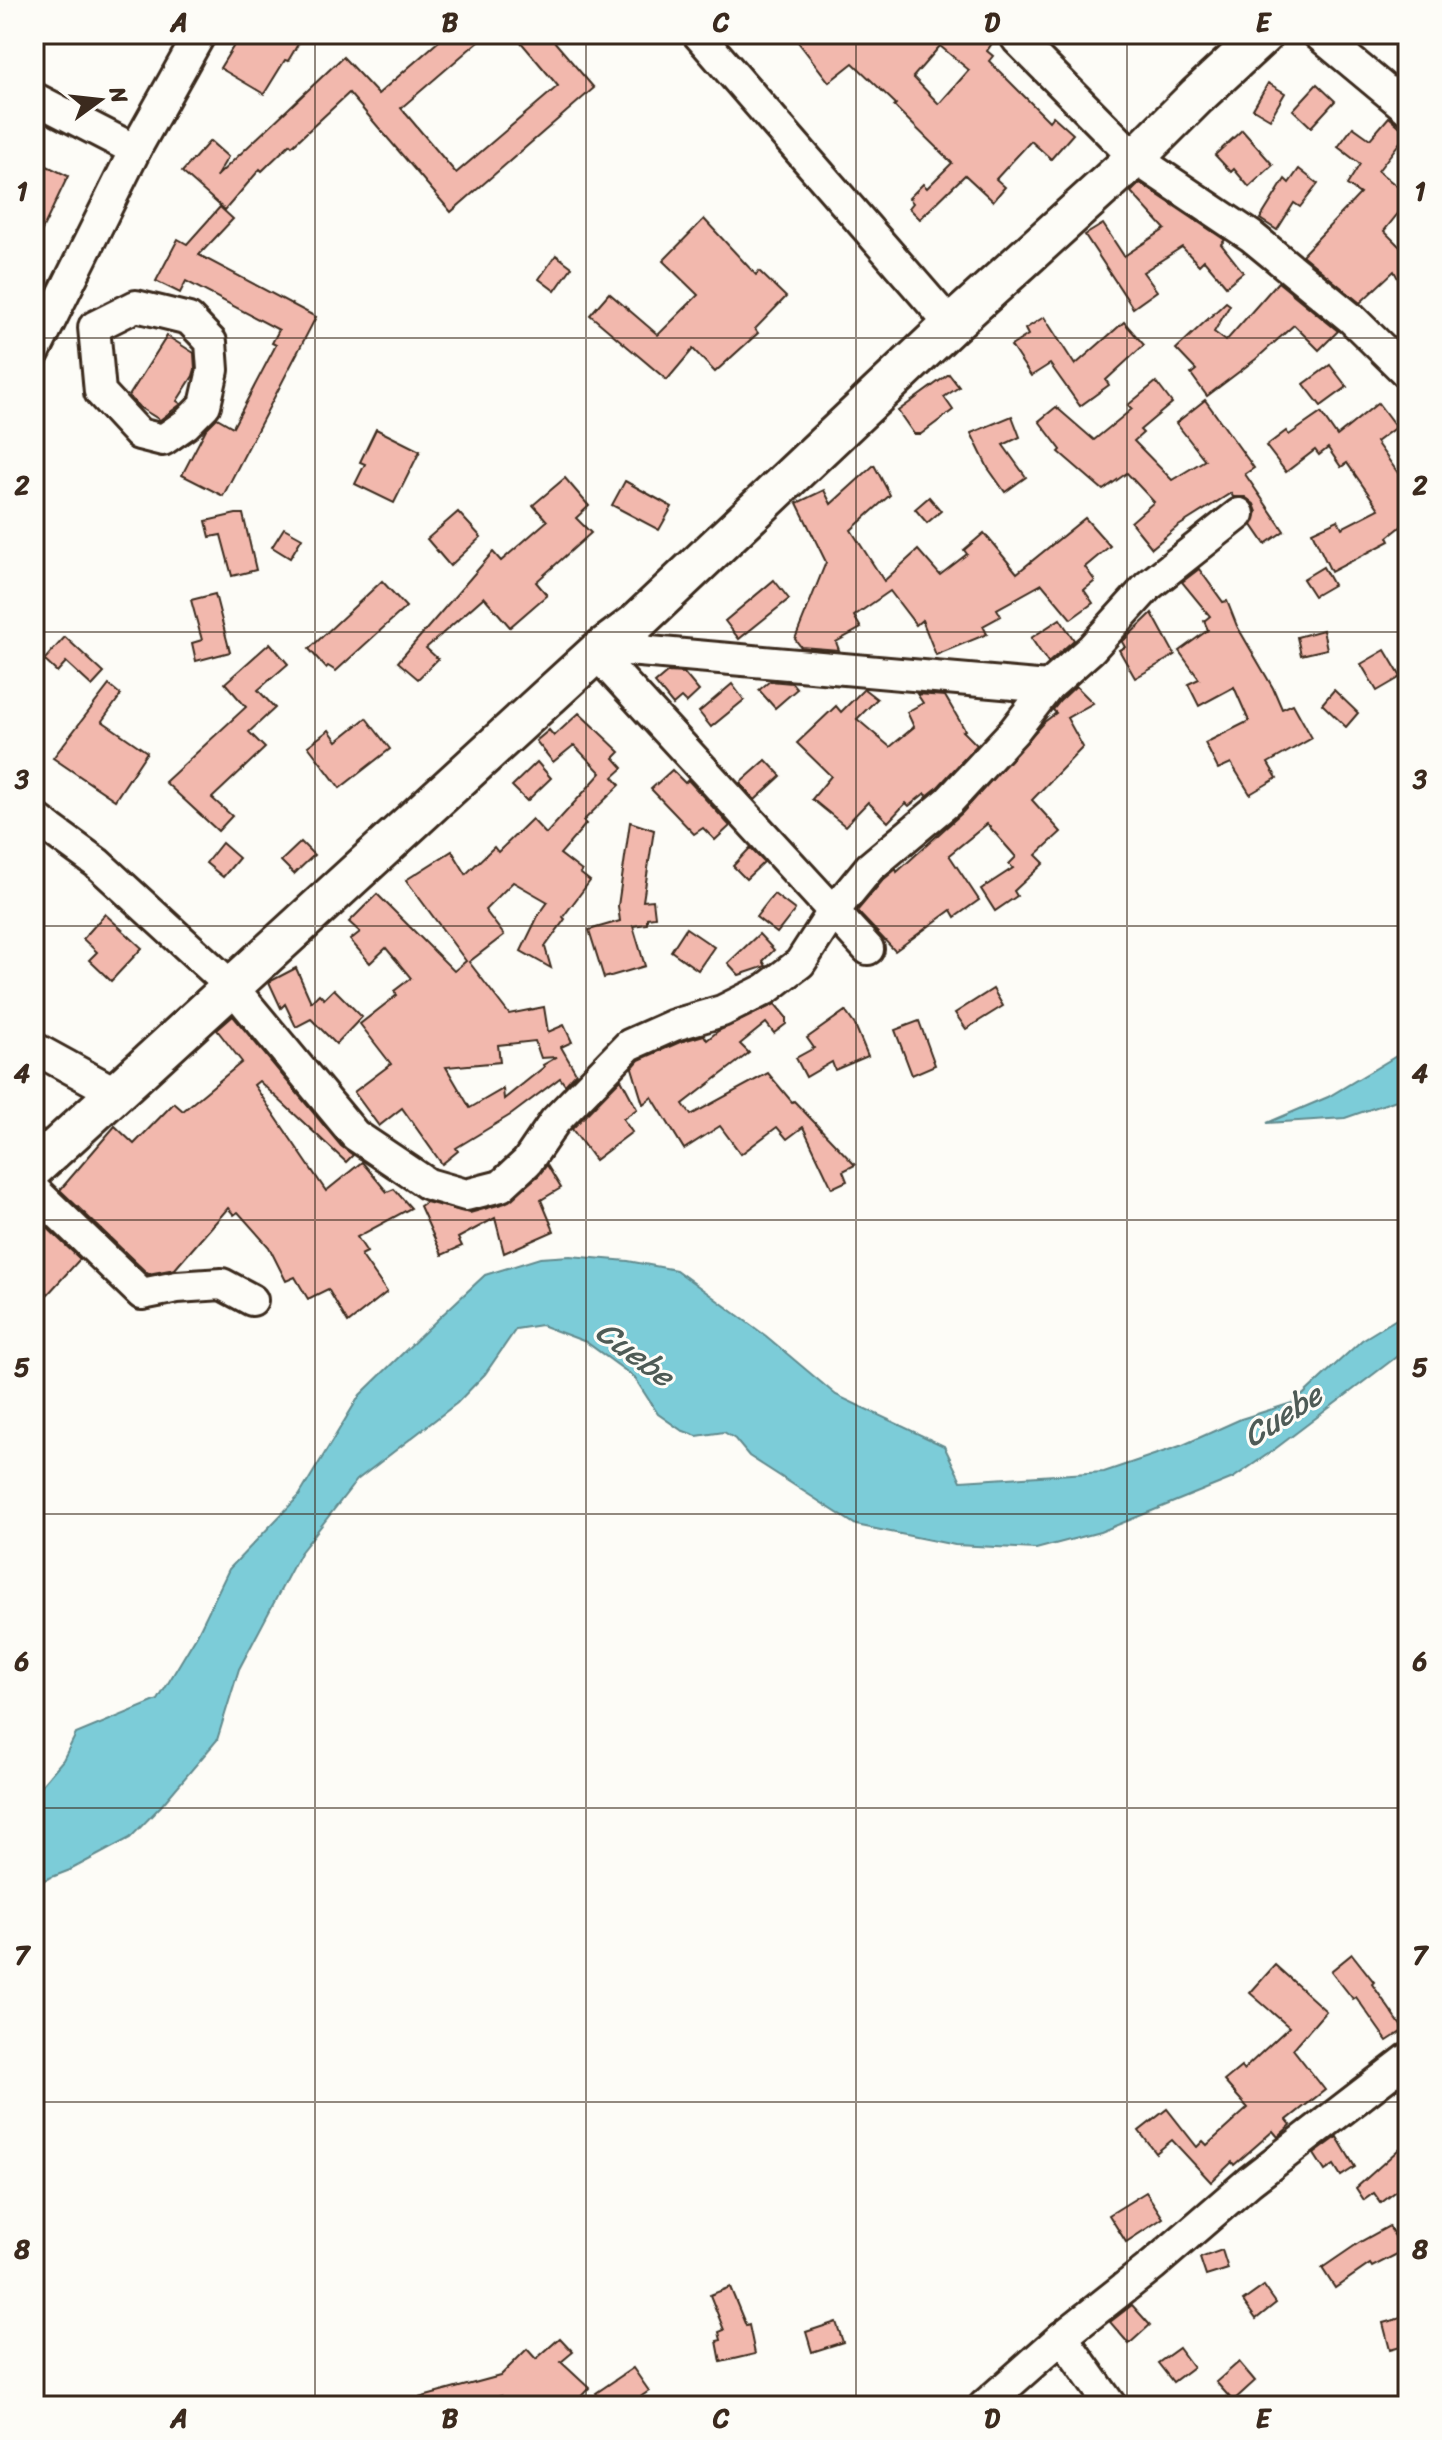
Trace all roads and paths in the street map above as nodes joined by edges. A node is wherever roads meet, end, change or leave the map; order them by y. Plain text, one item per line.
1 (200, 34) edge
2 (698, 34) edge
3 (1016, 34) edge
4 (1264, 34) edge
5 (1318, 34) edge
6 (34, 98) edge
7 (1408, 109) edge
8 (135, 150) junction
9 (1135, 158) junction
10 (58, 305) junction
11 (951, 325) junction
12 (94, 327) junction
13 (34, 353) edge
14 (1408, 374) edge
15 (1239, 514) dead end
16 (600, 651) junction
17 (1048, 687) junction
18 (34, 817) edge
19 (833, 912) junction
20 (868, 949) dead end
21 (233, 988) junction
22 (34, 1048) edge
23 (116, 1093) junction
24 (34, 1168) edge
25 (34, 1190) edge
26 (252, 1300) dead end
27 (1408, 2059) edge
28 (1062, 2337) junction
29 (984, 2406) edge
30 (1111, 2406) edge

1 - 8 street
2 - 11 street
3 - 9 street
4 - 9 main road
5 - 7 street
6 - 8 street
8 - 10 street
9 - 11 main road
9 - 14 street
10 - 12 street
10 - 13 street
11 - 16 main road
12 - 12 street
15 - 17 street
16 - 17 street
16 - 19 street
16 - 21 main road
17 - 19 street
18 - 21 street
19 - 20 street
19 - 21 street
21 - 23 main road
22 - 23 street
23 - 24 main road
25 - 26 street
27 - 28 street
28 - 29 street
28 - 30 street

